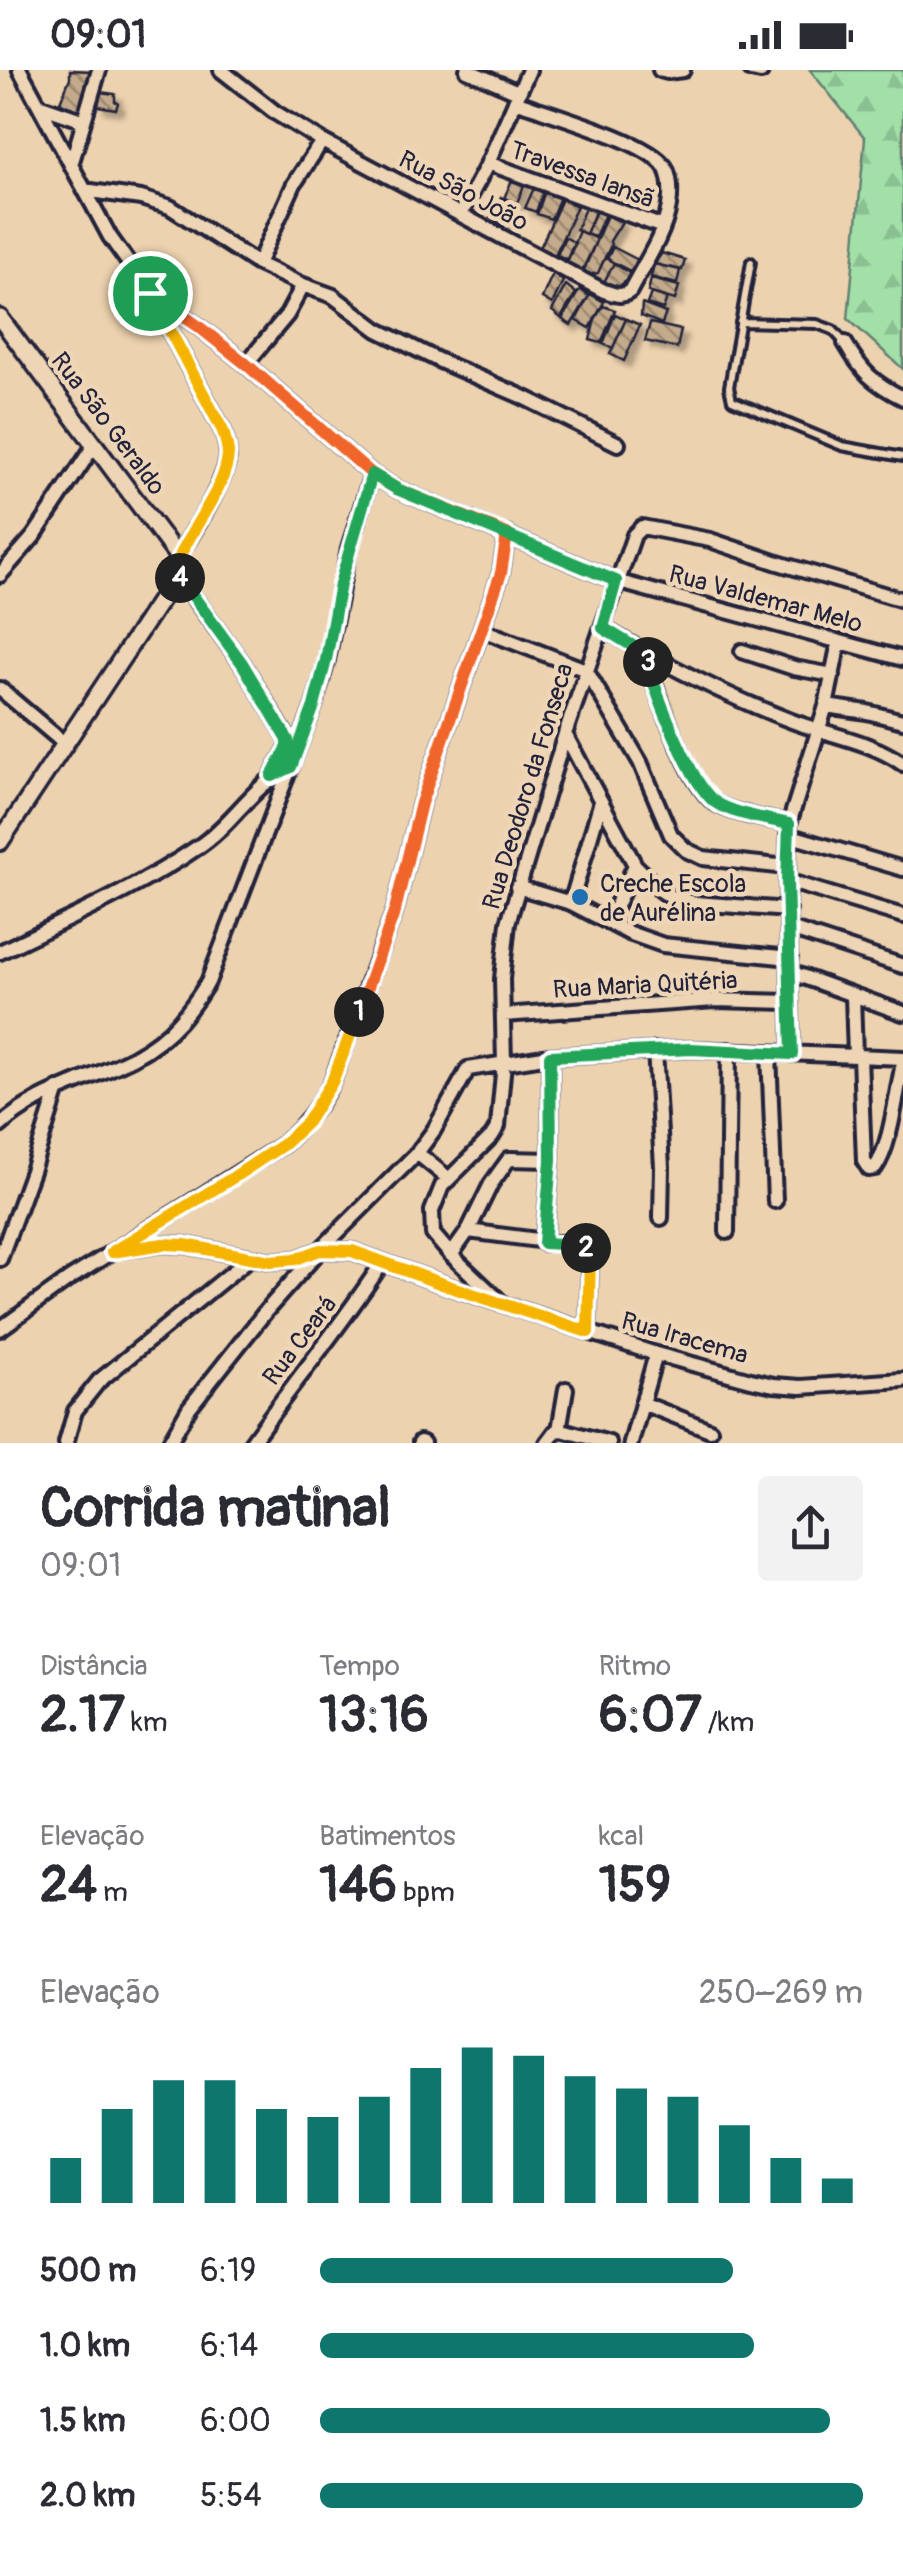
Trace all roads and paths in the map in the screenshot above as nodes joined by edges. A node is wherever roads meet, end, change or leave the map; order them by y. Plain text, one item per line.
1 (20, 70) edge
2 (99, 70) edge
3 (221, 70) edge
4 (467, 70) edge
5 (529, 70) edge
6 (660, 70) edge
7 (683, 70) edge
8 (516, 97) junction
9 (41, 106) junction
10 (84, 121) junction
11 (322, 141) junction
12 (488, 163) junction
13 (72, 165) junction
14 (84, 190) junction
15 (461, 214) junction
16 (663, 227) junction
17 (751, 262) dead end
18 (258, 264) junction
19 (304, 285) junction
20 (150, 293) junction
21 (0, 318) edge
22 (740, 322) junction
23 (845, 343) joint
24 (246, 364) junction
25 (903, 398) edge
26 (95, 444) junction
27 (618, 444) dead end
28 (903, 456) edge
29 (372, 474) junction
30 (507, 534) junction
31 (177, 565) junction
32 (0, 575) edge
33 (616, 581) junction
34 (903, 600) edge
35 (603, 628) junction
36 (482, 630) junction
37 (838, 642) junction
38 (742, 651) dead end
39 (646, 654) junction
40 (903, 659) edge
41 (586, 670) junction
42 (833, 676) junction
43 (0, 689) edge
44 (826, 706) junction
45 (903, 721) edge
46 (817, 731) junction
47 (564, 734) junction
48 (65, 744) junction
49 (903, 764) edge
50 (291, 767) junction
51 (272, 776) junction
52 (600, 801) junction
53 (789, 829) junction
54 (0, 842) edge
55 (635, 866) junction
56 (903, 869) edge
57 (787, 874) junction
58 (517, 887) junction
59 (571, 903) junction
60 (789, 910) junction
61 (903, 916) edge
62 (610, 921) junction
63 (790, 929) junction
64 (0, 952) edge
65 (790, 965) junction
66 (903, 966) edge
67 (853, 996) junction
68 (790, 1002) junction
69 (903, 1013) edge
70 (503, 1014) junction
71 (656, 1050) junction
72 (729, 1050) junction
73 (770, 1052) junction
74 (792, 1054) junction
75 (550, 1056) junction
76 (858, 1056) junction
77 (903, 1061) edge
78 (504, 1063) junction
79 (58, 1089) junction
80 (0, 1126) edge
81 (417, 1154) junction
82 (551, 1160) junction
83 (448, 1179) junction
84 (775, 1201) dead end
85 (661, 1218) dead end
86 (468, 1231) junction
87 (727, 1232) dead end
88 (544, 1243) junction
89 (320, 1250) junction
90 (112, 1252) junction
91 (452, 1255) junction
92 (250, 1258) junction
93 (0, 1259) edge
94 (382, 1263) junction
95 (503, 1304) junction
96 (0, 1329) edge
97 (588, 1332) junction
98 (656, 1354) junction
99 (903, 1380) edge
100 (566, 1389) dead end
101 (642, 1403) junction
102 (559, 1430) junction
103 (710, 1430) dead end
104 (66, 1443) edge
105 (170, 1443) edge
106 (251, 1443) edge
107 (547, 1443) edge
108 (609, 1443) edge
109 (631, 1443) edge

1 - 9 street
2 - 10 street
3 - 11 street, Rua São João
4 - 8 street
5 - 8 street
6 - 7 street
8 - 12 street
8 - 16 street
9 - 10 street
9 - 13 street
10 - 13 street
11 - 15 street, Rua São João
11 - 18 street
12 - 15 street
12 - 16 street, Travessa Iansã
13 - 14 street
14 - 18 street
14 - 20 street
15 - 16 street, Rua São João
17 - 22 lane
18 - 19 street
19 - 24 street
19 - 27 street
20 - 24 street, Rua Valdemar Melo
20 - 31 street
21 - 26 street, Rua São Geraldo
22 - 23 lane
22 - 28 lane
23 - 25 street
24 - 29 street, Rua Valdemar Melo
26 - 31 street, Rua São Geraldo
26 - 32 street
29 - 30 street, Rua Valdemar Melo
29 - 50 street
30 - 33 street, Rua Valdemar Melo
30 - 36 street
31 - 48 street
31 - 51 street
33 - 34 street, Rua Deodoro da Fonseca
33 - 35 street, Rua Deodoro da Fonseca
33 - 37 street, Rua Valdemar Melo
35 - 39 street
35 - 41 street, Rua Deodoro da Fonseca
36 - 41 street
36 - 90 street
37 - 40 street, Rua Valdemar Melo
37 - 42 street
38 - 42 street
39 - 46 street
39 - 53 street
41 - 47 street, Rua Deodoro da Fonseca
41 - 57 street
42 - 44 street
43 - 48 street
44 - 45 street
44 - 46 street
46 - 49 street
46 - 53 street
47 - 52 street
47 - 58 street, Rua Deodoro da Fonseca
48 - 54 street
50 - 51 street
50 - 79 street
51 - 64 street
52 - 55 street
52 - 59 street
53 - 56 street
53 - 57 street
55 - 60 street
55 - 62 street
57 - 60 street
57 - 61 street
58 - 59 street
58 - 70 street, Rua Deodoro da Fonseca
59 - 62 street
60 - 63 street
62 - 65 street
63 - 65 street
63 - 66 street
65 - 67 street
65 - 68 street
67 - 69 street
67 - 76 street
68 - 70 street, Rua Maria Quitéria
68 - 74 street
70 - 78 street, Rua Deodoro da Fonseca
71 - 72 street
71 - 75 street
71 - 85 street
72 - 73 street
72 - 87 street
73 - 74 street
73 - 84 street
74 - 76 street
75 - 78 street
75 - 82 street
76 - 77 street
76 - 77 street
78 - 81 street
78 - 83 street, Rua Deodoro da Fonseca
79 - 80 street
79 - 93 street
81 - 83 street
81 - 89 street
82 - 86 street
82 - 88 street
83 - 91 street, Rua Deodoro da Fonseca
86 - 88 street
86 - 91 street
88 - 97 street
89 - 92 street, Rua Iracema
89 - 94 street, Rua Iracema
89 - 105 street
90 - 92 street, Rua Iracema
90 - 96 street
91 - 95 street, Rua Deodoro da Fonseca
92 - 104 street
94 - 95 street, Rua Iracema
94 - 106 street, Rua Ceará
95 - 97 street, Rua Iracema
97 - 98 street, Rua Iracema
98 - 99 street, Rua Iracema
98 - 101 street
100 - 102 street
101 - 103 street
101 - 109 street
102 - 107 street
102 - 108 street

